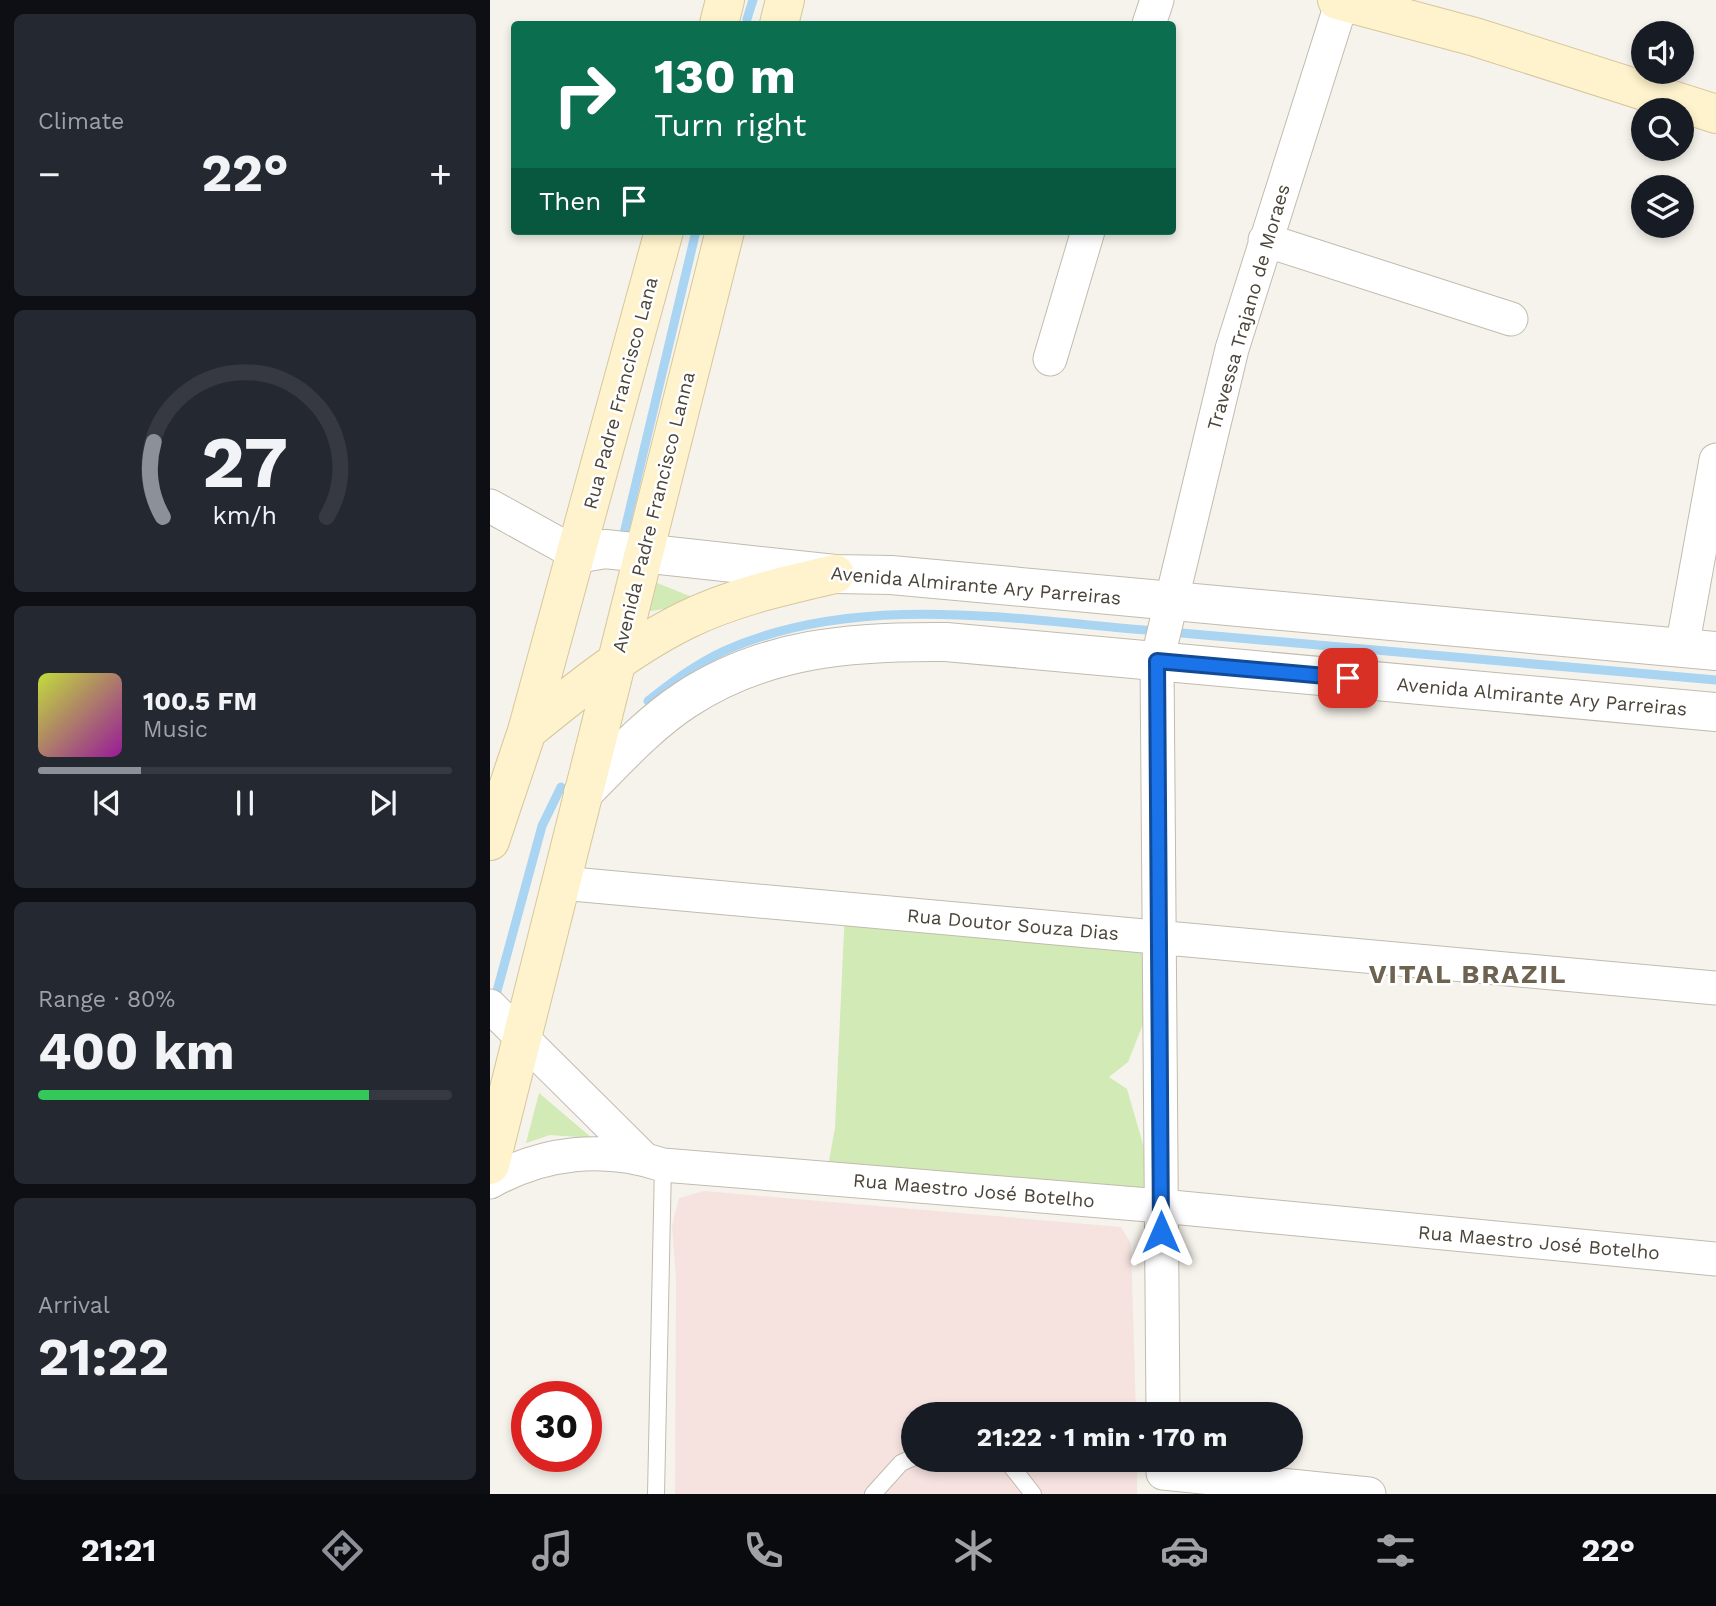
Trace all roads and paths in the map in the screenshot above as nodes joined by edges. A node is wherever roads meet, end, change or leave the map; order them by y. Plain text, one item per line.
1 (725, 0) edge
2 (785, 0) edge
3 (1157, 0) edge
4 (1339, 1) edge
5 (720, 21) edge
6 (780, 21) edge
7 (1150, 21) edge
8 (1716, 114) edge
9 (663, 235) edge
10 (724, 235) edge
11 (1087, 235) edge
12 (1265, 240) junction
13 (1511, 319) dead end
14 (1050, 359) dead end
15 (1716, 460) edge
16 (490, 506) edge
17 (642, 553) junction
18 (577, 554) junction
19 (835, 574) junction
20 (1163, 630) junction
21 (1699, 649) edge
22 (614, 666) junction
23 (1716, 712) edge
24 (541, 720) junction
25 (600, 726) junction
26 (583, 793) junction
27 (490, 841) edge
28 (561, 883) junction
29 (1158, 938) junction
30 (1716, 988) edge
31 (508, 1024) edge
32 (653, 1162) junction
33 (490, 1165) edge
34 (490, 1182) edge
35 (1161, 1206) junction
36 (1716, 1259) edge
37 (1163, 1402) edge
38 (901, 1463) edge
39 (1016, 1472) edge
40 (1163, 1476) edge
41 (656, 1494) edge
42 (873, 1494) edge
43 (1033, 1494) edge
44 (1369, 1494) edge

1 - 5 main road
2 - 6 main road
3 - 7 street
4 - 8 main road
4 - 12 street, Travessa Trajano de Moraes
9 - 18 main road, Rua Padre Francisco Lana
10 - 17 main road, Avenida Padre Francisco Lanna
11 - 14 street
12 - 13 street
12 - 20 street, Travessa Trajano de Moraes
15 - 21 street
16 - 18 street
17 - 18 street, Avenida Almirante Ary Parreiras
17 - 19 street, Avenida Almirante Ary Parreiras
17 - 22 main road, Avenida Padre Francisco Lanna
18 - 24 main road
19 - 20 street, Avenida Almirante Ary Parreiras
19 - 22 main road
20 - 21 street, Avenida Almirante Ary Parreiras
20 - 23 street, Avenida Almirante Ary Parreiras
20 - 26 street, Avenida Almirante Ary Parreiras
20 - 29 street, Travessa Trajano de Moraes
22 - 24 main road
22 - 25 main road, Avenida Padre Francisco Lanna
24 - 25 main road
24 - 27 main road
25 - 26 main road, Avenida Padre Francisco Lanna
26 - 28 main road
28 - 29 street, Rua Doutor Souza Dias
28 - 31 main road
29 - 30 street, Rua Doutor Souza Dias
29 - 35 street, Travessa Trajano de Moraes
31 - 32 street
31 - 33 main road
32 - 34 street, Rua Maestro José Botelho
32 - 35 street, Rua Maestro José Botelho
32 - 41 lane
35 - 36 street, Rua Maestro José Botelho
35 - 37 street, Travessa Trajano de Moraes
38 - 42 lane
39 - 43 lane
40 - 44 street

